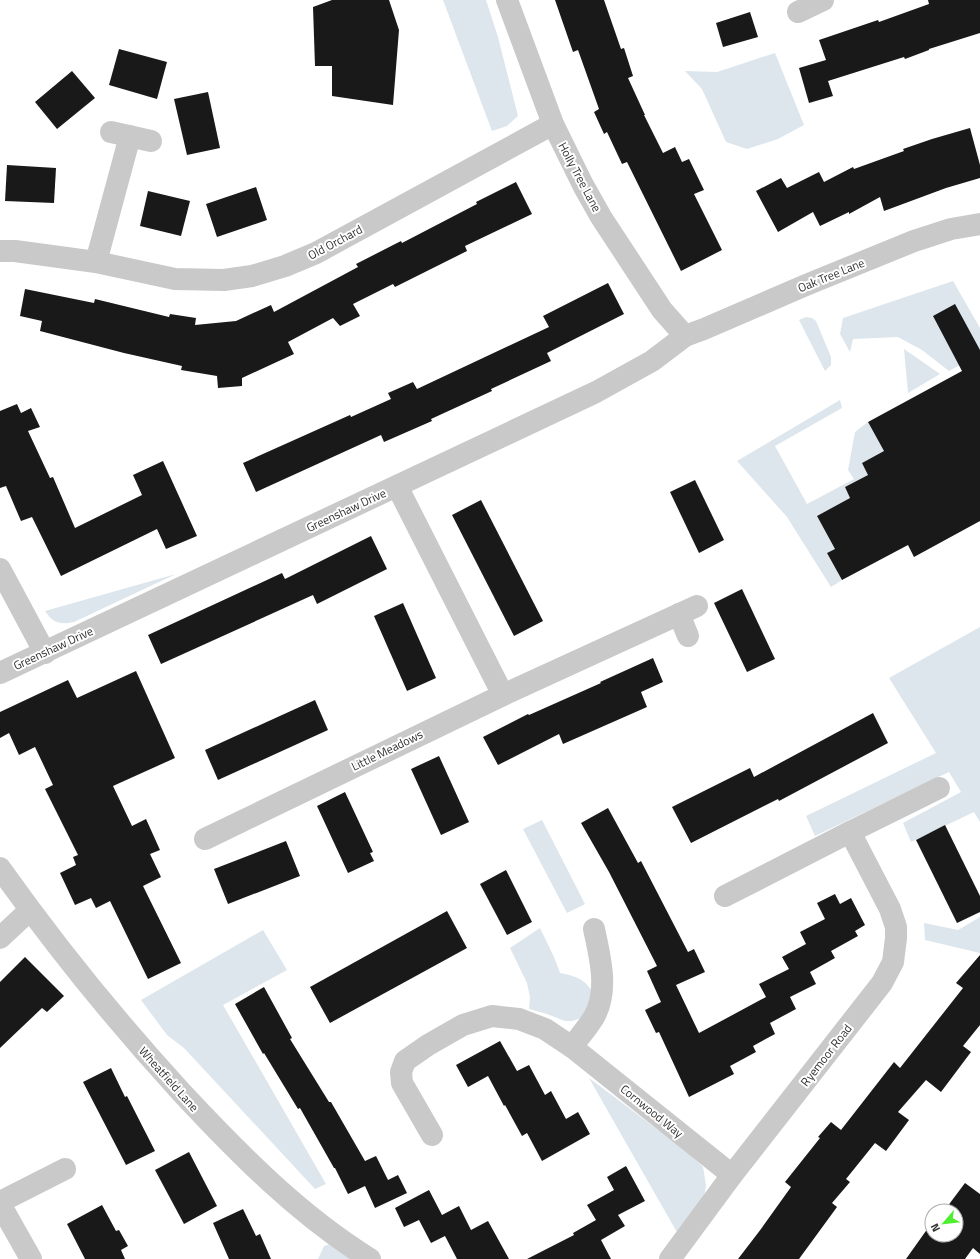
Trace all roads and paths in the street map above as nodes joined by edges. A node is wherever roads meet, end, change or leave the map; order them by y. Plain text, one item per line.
1 (507, 0) edge
2 (823, 0) edge
3 (798, 12) dead end
4 (553, 124) junction
5 (151, 141) dead end
6 (980, 224) edge
7 (0, 251) edge
8 (96, 262) junction
9 (685, 336) junction
10 (396, 486) junction
11 (0, 568) edge
12 (688, 636) dead end
13 (45, 653) junction
14 (0, 673) edge
15 (504, 695) junction
16 (939, 788) dead end
17 (850, 832) junction
18 (205, 839) dead end
19 (0, 868) edge
20 (725, 896) dead end
21 (30, 910) junction
22 (594, 929) dead end
23 (0, 938) edge
24 (572, 1047) junction
25 (432, 1135) dead end
26 (65, 1169) dead end
27 (732, 1175) junction
28 (0, 1203) edge
29 (31, 1259) edge
30 (370, 1259) edge
31 (670, 1259) edge

1 - 4 street, Holly Tree Lane
2 - 3 street
4 - 8 street, Old Orchard
4 - 9 street, Holly Tree Lane
5 - 8 street
6 - 9 street, Oak Tree Lane
7 - 8 street, Old Orchard
9 - 10 street, Greenshaw Drive
10 - 13 street, Greenshaw Drive
10 - 15 street
11 - 13 street
12 - 15 street, Little Meadows
13 - 14 street, Greenshaw Drive
15 - 18 street, Little Meadows
16 - 17 street
17 - 20 street
17 - 27 street, Ryemoor Road
19 - 21 street, Wheatfield Lane
21 - 23 street
21 - 30 street, Wheatfield Lane
22 - 24 street
24 - 25 street, Cornwood Way
24 - 27 street, Cornwood Way
26 - 28 street
27 - 31 street, Ryemoor Road
28 - 29 street

